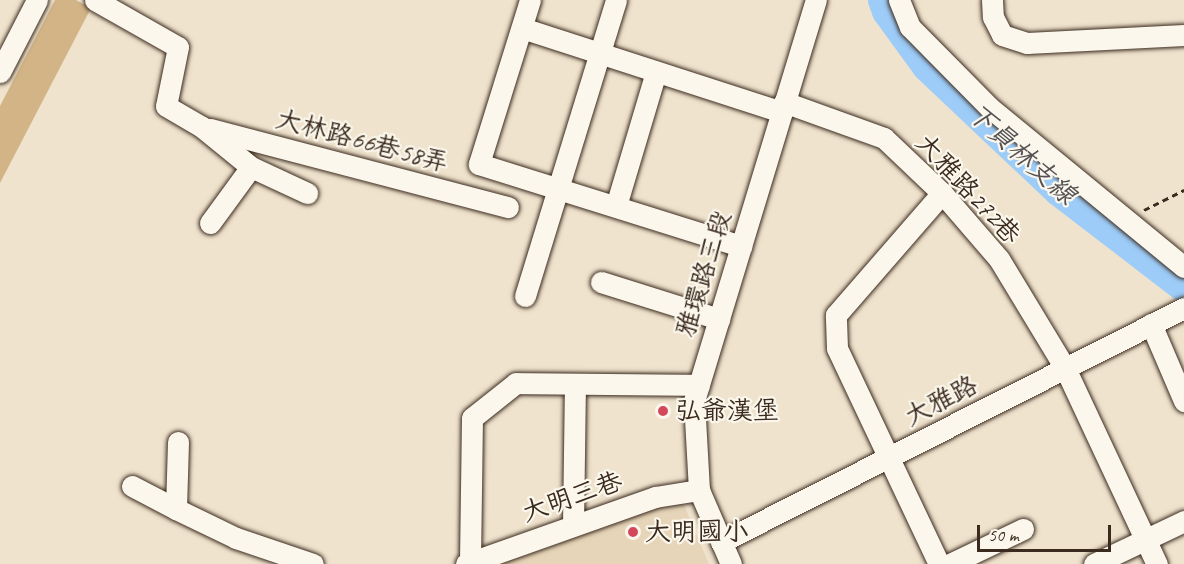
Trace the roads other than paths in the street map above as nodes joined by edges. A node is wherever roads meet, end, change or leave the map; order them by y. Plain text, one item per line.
1 (37, 0) edge
2 (95, 0) edge
3 (530, 0) edge
4 (616, 0) edge
5 (816, 0) edge
6 (898, 0) edge
7 (992, 0) edge
8 (522, 28) junction
9 (1184, 35) edge
10 (599, 53) junction
11 (0, 72) edge
12 (656, 72) junction
13 (783, 107) junction
14 (202, 127) junction
15 (251, 167) junction
16 (558, 188) junction
17 (942, 193) junction
18 (307, 194) dead end
19 (615, 206) junction
20 (508, 207) dead end
21 (210, 223) dead end
22 (741, 246) junction
23 (1184, 267) edge
24 (601, 282) dead end
25 (525, 296) dead end
26 (1184, 308) edge
27 (719, 319) junction
28 (1151, 324) junction
29 (1065, 368) junction
30 (575, 384) junction
31 (699, 385) junction
32 (1184, 401) edge
33 (178, 442) dead end
34 (890, 457) junction
35 (132, 486) dead end
36 (699, 490) junction
37 (176, 509) junction
38 (1184, 521) edge
39 (573, 525) junction
40 (1023, 529) dead end
41 (1145, 539) junction
42 (721, 542) junction
43 (287, 560) edge
44 (468, 562) edge
45 (313, 564) edge
46 (731, 564) edge
47 (939, 564) edge
48 (950, 564) edge
49 (1094, 564) edge
50 (1158, 564) edge

1 - 11 street
2 - 14 street, 大林路66巷58弄
3 - 8 street
4 - 10 street
5 - 13 street, 雅環路三段
6 - 23 street
7 - 9 street
8 - 10 street, 大雅路272巷
8 - 16 street
10 - 12 street, 大雅路272巷
10 - 16 street
12 - 13 street, 大雅路272巷
12 - 19 street
13 - 17 street, 大雅路272巷
13 - 22 street, 雅環路三段
14 - 15 street, 大林路66巷58弄
14 - 20 street, 大林路66巷58弄
15 - 18 street, 大林路66巷58弄
15 - 21 street
16 - 19 street
16 - 25 street
17 - 29 street, 大雅路272巷
17 - 34 street
19 - 22 street
22 - 27 street, 雅環路三段
24 - 27 street
26 - 28 street, 大雅路
27 - 31 street, 雅環路三段
28 - 29 street, 大雅路
28 - 32 street
29 - 34 street, 大雅路
29 - 41 street, 大雅路272巷
30 - 31 street
30 - 39 street
30 - 44 street
31 - 36 street, 雅環路三段
33 - 37 street
34 - 42 street, 大雅路
34 - 47 street
35 - 37 street
36 - 39 street, 大明三巷
36 - 42 street, 雅環路三段
37 - 43 street
38 - 41 street
39 - 44 street, 大明三巷
40 - 48 street
41 - 49 street
41 - 50 street, 大雅路272巷
42 - 46 street, 雅環路三段
43 - 45 street

